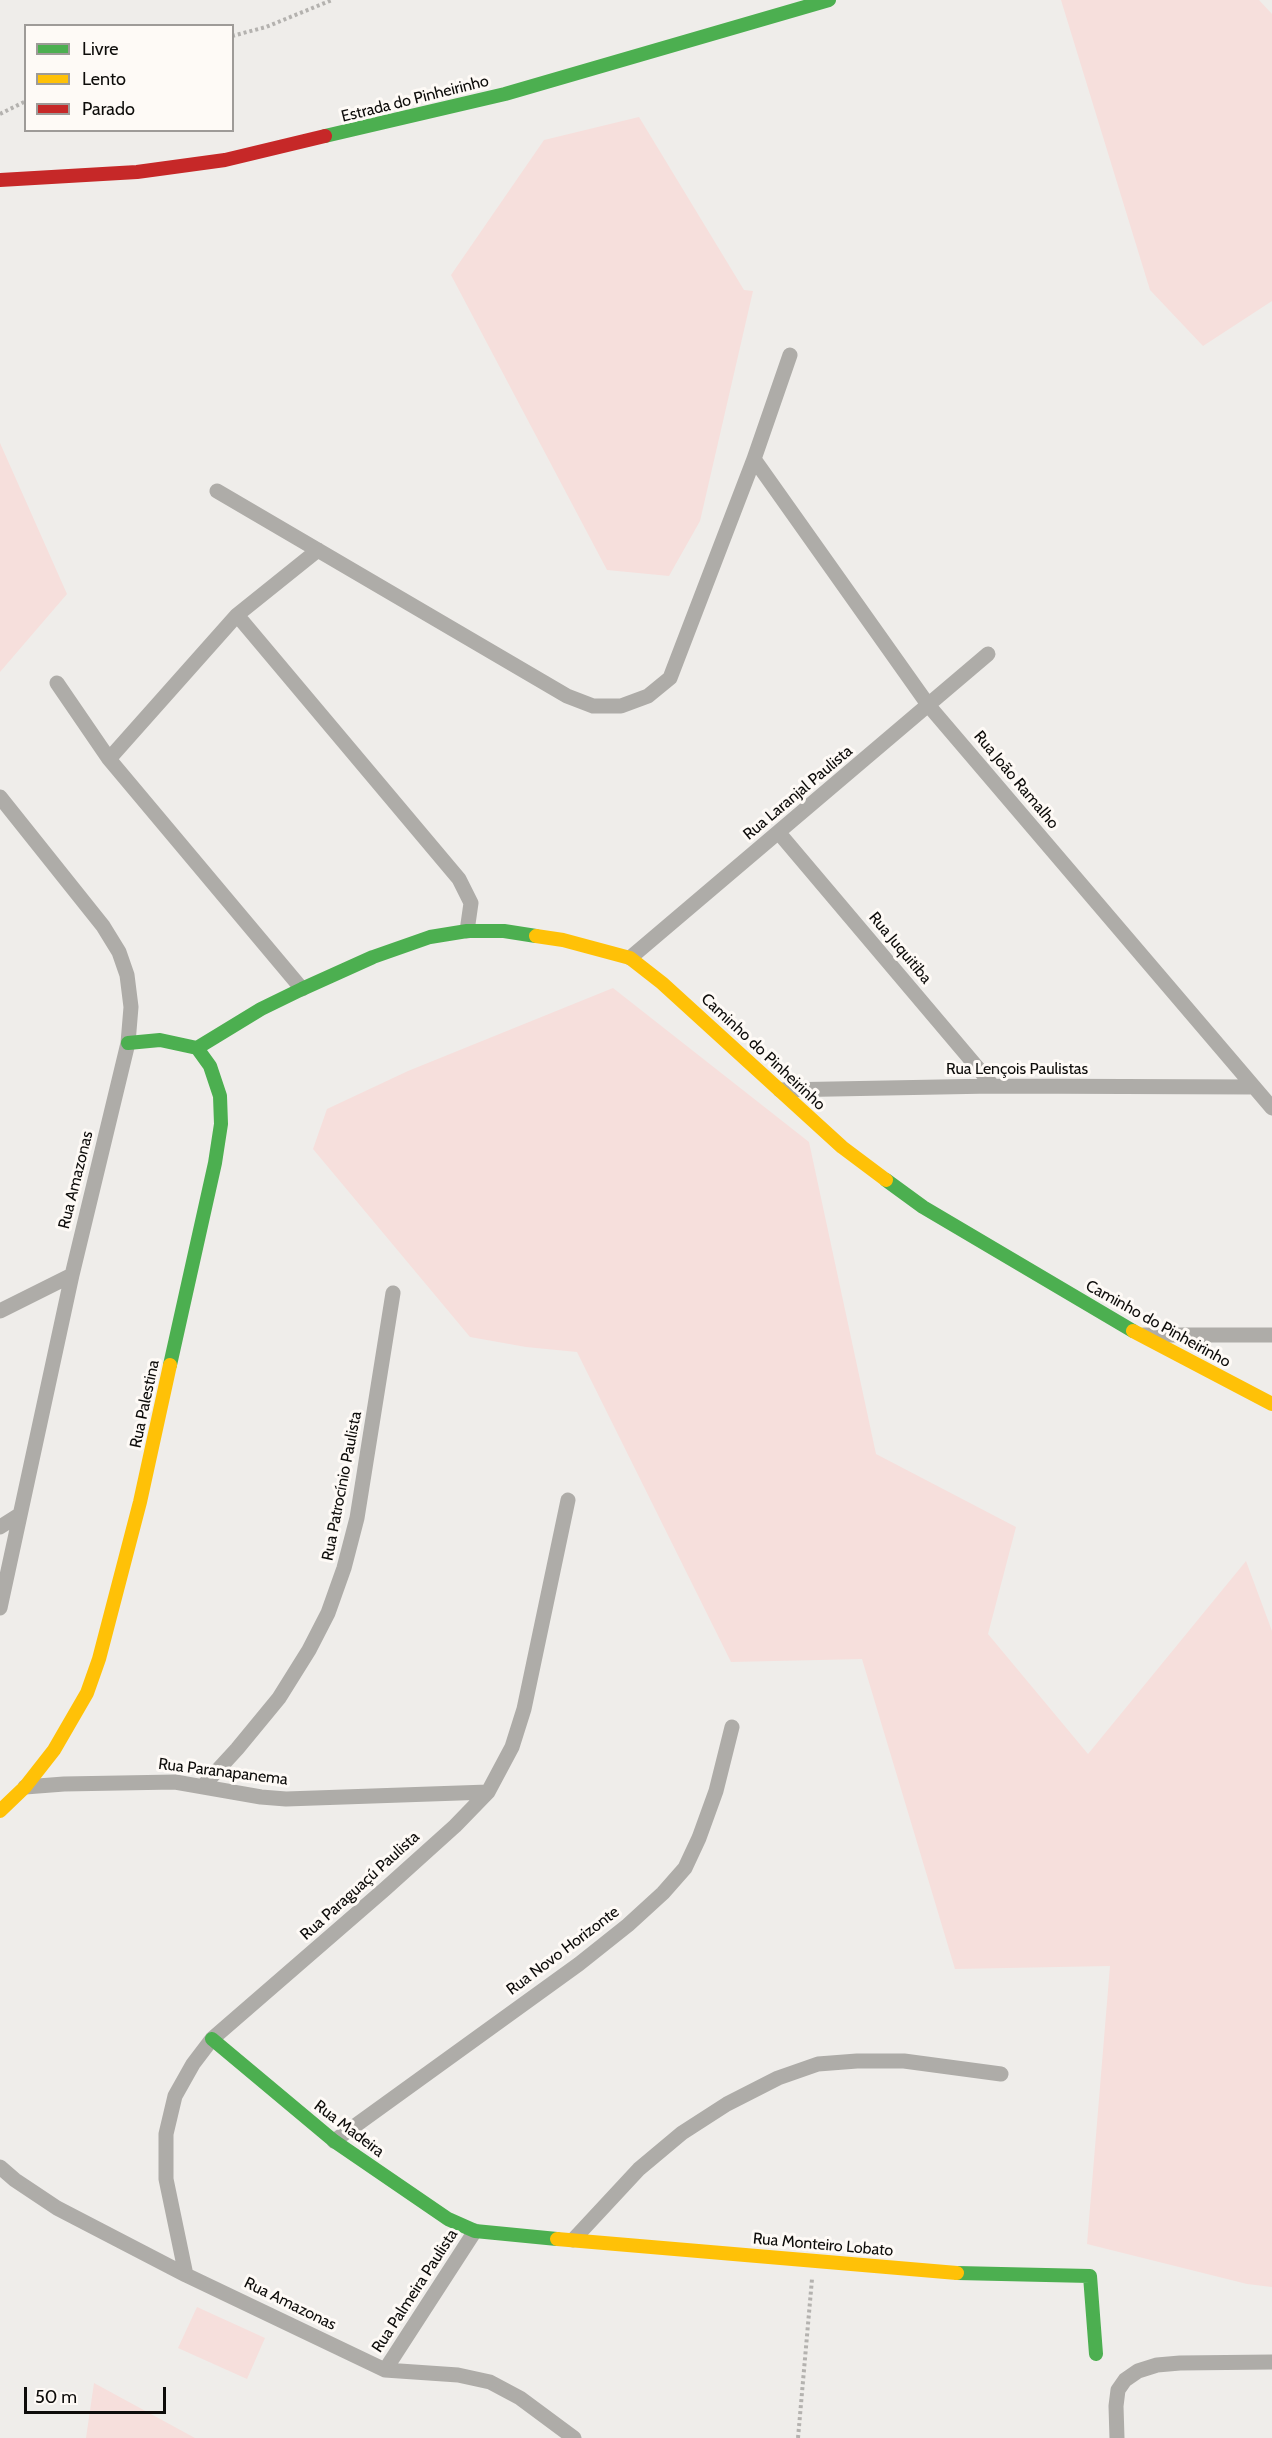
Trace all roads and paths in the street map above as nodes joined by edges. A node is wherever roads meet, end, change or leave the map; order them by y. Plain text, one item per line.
1 (332, 0) edge
2 (829, 0) edge
3 (234, 35) edge
4 (24, 102) edge
5 (0, 114) edge
6 (0, 180) edge
7 (790, 355) dead end
8 (754, 459) junction
9 (217, 491) dead end
10 (318, 550) junction
11 (237, 615) junction
12 (988, 654) dead end
13 (57, 683) dead end
14 (928, 706) junction
15 (110, 759) junction
16 (0, 797) edge
17 (779, 833) junction
18 (467, 931) junction
19 (630, 958) junction
20 (302, 989) junction
21 (128, 1043) junction
22 (197, 1048) junction
23 (993, 1086) junction
24 (1254, 1087) junction
25 (780, 1090) junction
26 (1272, 1108) edge
27 (72, 1275) junction
28 (393, 1293) dead end
29 (0, 1311) edge
30 (1140, 1335) junction
31 (1272, 1335) edge
32 (1272, 1404) edge
33 (568, 1500) dead end
34 (19, 1515) junction
35 (0, 1527) edge
36 (5, 1566) edge
37 (0, 1608) edge
38 (732, 1727) dead end
39 (203, 1786) junction
40 (25, 1787) junction
41 (488, 1792) junction
42 (0, 1811) edge
43 (213, 2039) junction
44 (1001, 2074) dead end
45 (334, 2141) junction
46 (0, 2167) edge
47 (476, 2231) junction
48 (573, 2240) junction
49 (814, 2260) junction
50 (186, 2275) junction
51 (1096, 2354) dead end
52 (1272, 2362) edge
53 (385, 2370) junction
54 (574, 2438) edge
55 (798, 2438) edge
56 (1117, 2438) edge

1 - 3 path
2 - 6 street, Estrada do Pinheirinho
4 - 5 path
7 - 8 street
8 - 10 street
8 - 14 street, Rua João Ramalho
9 - 10 street
10 - 11 street
11 - 15 street
11 - 18 street
12 - 14 street, Rua Laranjal Paulista
13 - 15 street
14 - 17 street, Rua Laranjal Paulista
14 - 24 street, Rua João Ramalho
15 - 20 street
16 - 21 street, Rua Amazonas
17 - 19 street, Rua Laranjal Paulista
17 - 23 street, Rua Juquitiba
18 - 19 street, Caminho do Pinheirinho
18 - 20 street, Caminho do Pinheirinho
19 - 25 street, Caminho do Pinheirinho
20 - 22 street, Caminho do Pinheirinho
21 - 22 street
21 - 27 street, Rua Amazonas
22 - 40 street, Rua Palestina
23 - 24 street, Rua Lençois Paulistas
23 - 25 street, Rua Lençois Paulistas
24 - 26 street, Rua João Ramalho
25 - 30 street, Caminho do Pinheirinho
27 - 29 street
27 - 34 street, Rua Amazonas
28 - 39 street, Rua Patrocínio Paulista
30 - 31 street
30 - 32 street, Caminho do Pinheirinho
33 - 41 street, Rua Paraguaçú Paulista
34 - 35 street
34 - 36 street, Rua Amazonas
36 - 37 street, Rua Amazonas
38 - 45 street, Rua Novo Horizonte
39 - 40 street, Rua Paranapanema
39 - 41 street, Rua Paranapanema
40 - 42 street, Rua Palestina
41 - 43 street, Rua Paraguaçú Paulista
43 - 45 street, Rua Madeira
43 - 50 street, Rua Paraguaçú Paulista
44 - 48 street
45 - 47 street, Rua Madeira
46 - 50 street, Rua Amazonas
47 - 48 street, Rua Monteiro Lobato
47 - 53 street, Rua Palmeira Paulista
48 - 49 street, Rua Monteiro Lobato
49 - 51 street, Rua Monteiro Lobato
49 - 55 path
50 - 53 street, Rua Amazonas
52 - 56 street
53 - 54 street, Rua Amazonas

